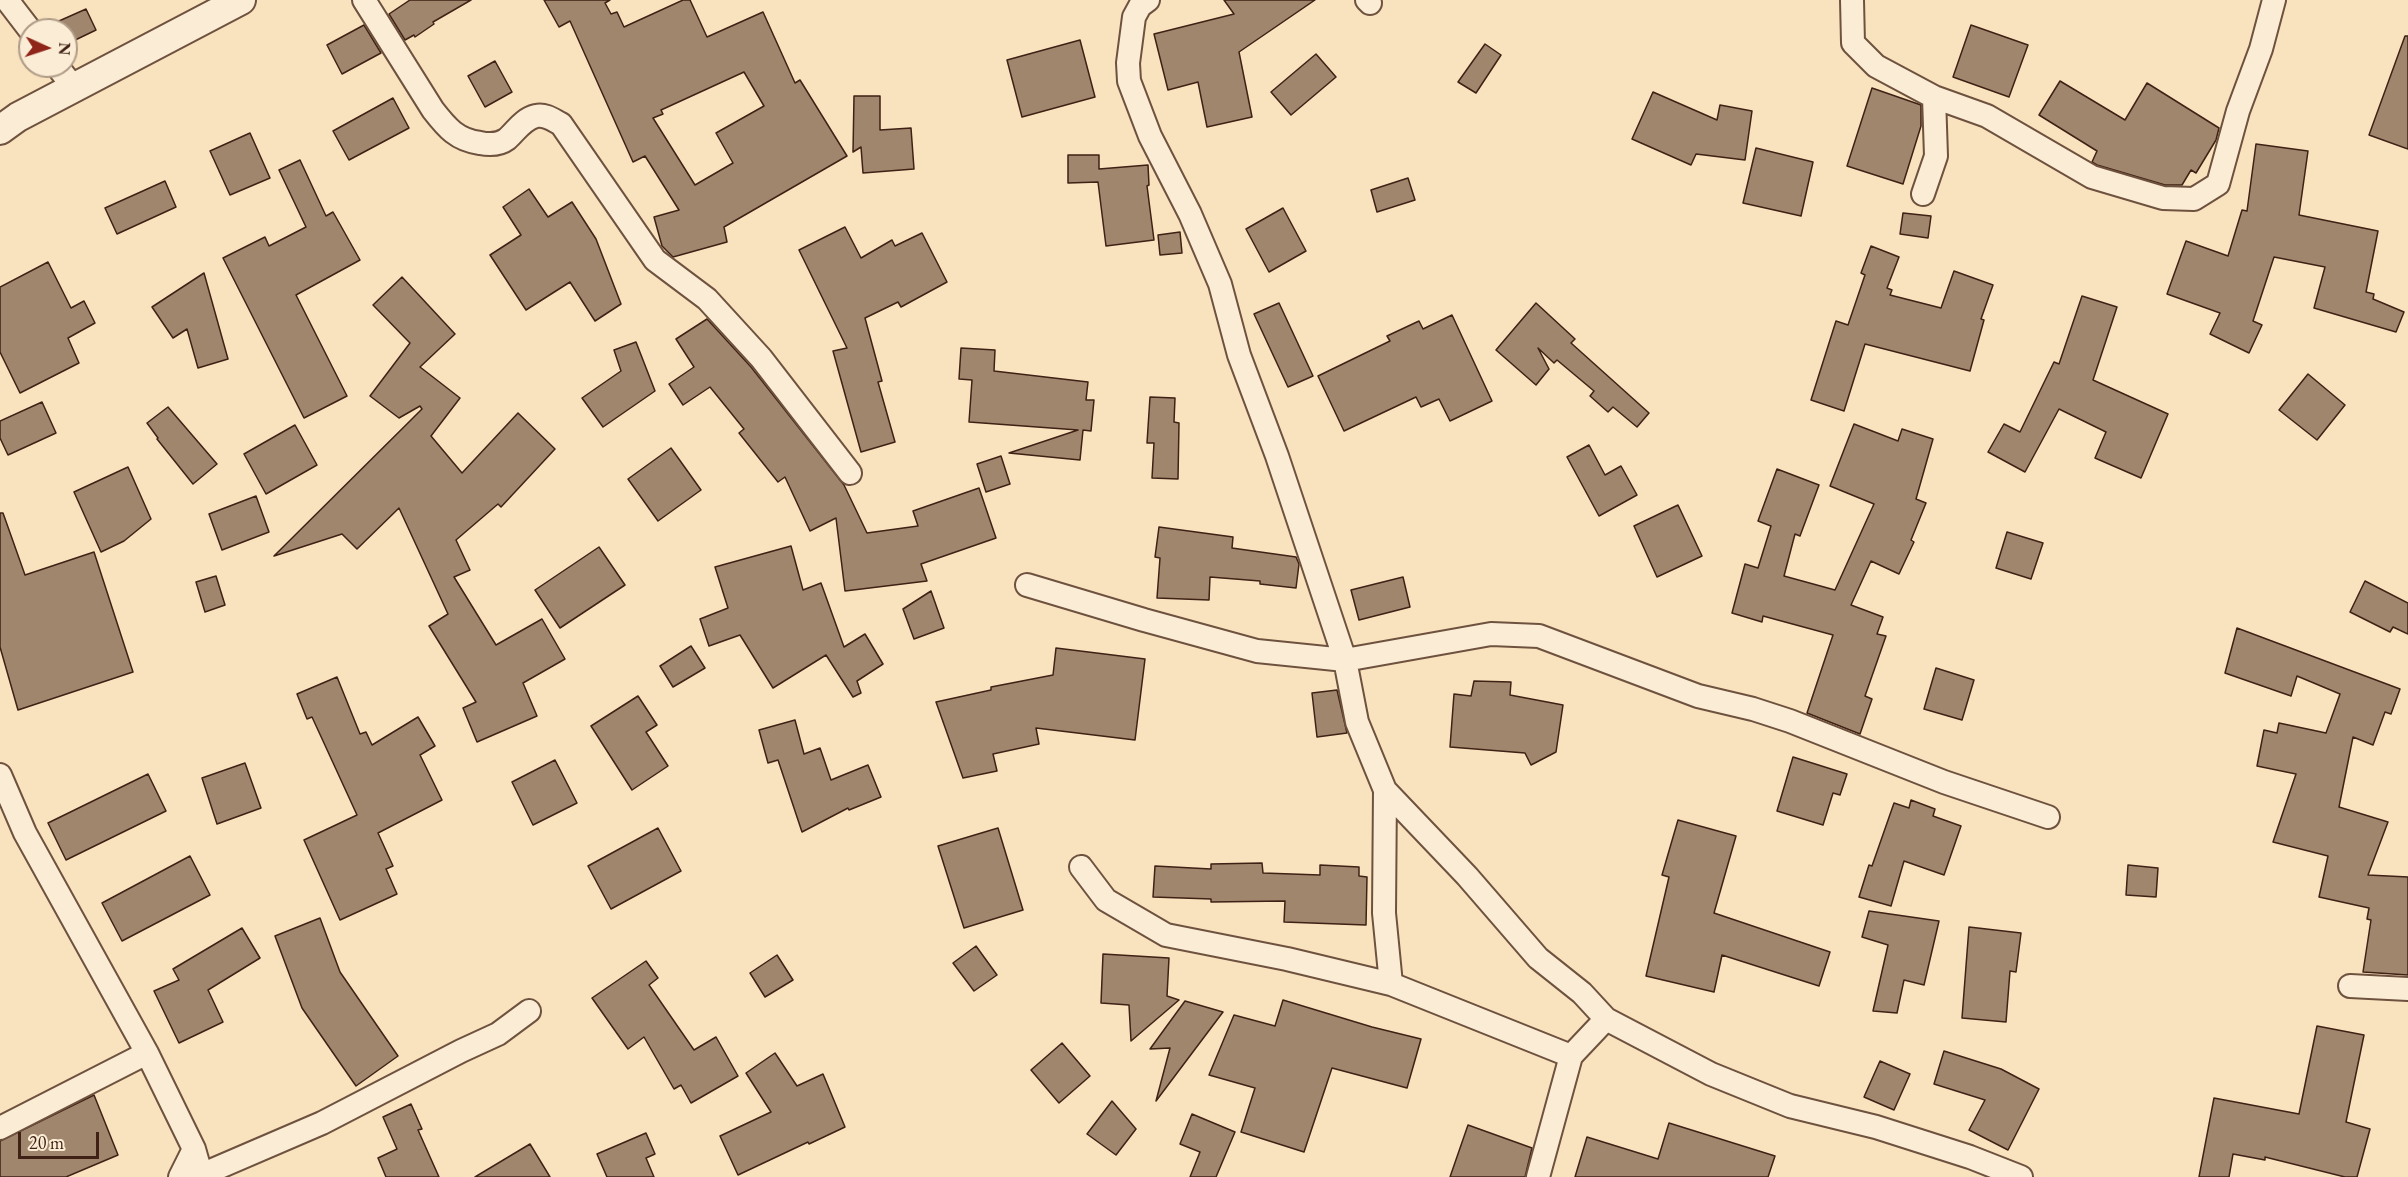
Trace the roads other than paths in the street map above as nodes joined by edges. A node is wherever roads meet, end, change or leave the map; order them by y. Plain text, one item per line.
1 (7, 0) edge
2 (241, 0) edge
3 (364, 0) edge
4 (1148, 0) edge
5 (1852, 0) edge
6 (2274, 0) edge
7 (21, 18) edge
8 (78, 71) edge
9 (64, 78) edge
10 (1934, 97) junction
11 (0, 130) edge
12 (1923, 194) dead end
13 (850, 473) dead end
14 (1026, 585) dead end
15 (1345, 660) junction
16 (0, 775) edge
17 (1385, 790) junction
18 (2048, 816) dead end
19 (1081, 867) dead end
20 (1391, 984) junction
21 (2350, 986) dead end
22 (2408, 989) edge
23 (529, 1011) dead end
24 (1606, 1019) junction
25 (147, 1053) junction
26 (1572, 1056) junction
27 (0, 1128) edge
28 (195, 1176) edge
29 (1538, 1177) edge
30 (2020, 1177) edge

1 - 7 street
2 - 8 street
3 - 13 street
4 - 15 street
5 - 10 street
6 - 10 street
9 - 11 street
10 - 12 street
14 - 15 street
15 - 17 street
15 - 18 street
16 - 25 street
17 - 20 street
17 - 24 street
19 - 20 street
20 - 26 street
21 - 22 street
23 - 28 street
24 - 26 street
24 - 30 street
25 - 27 street
25 - 28 street
26 - 29 street

